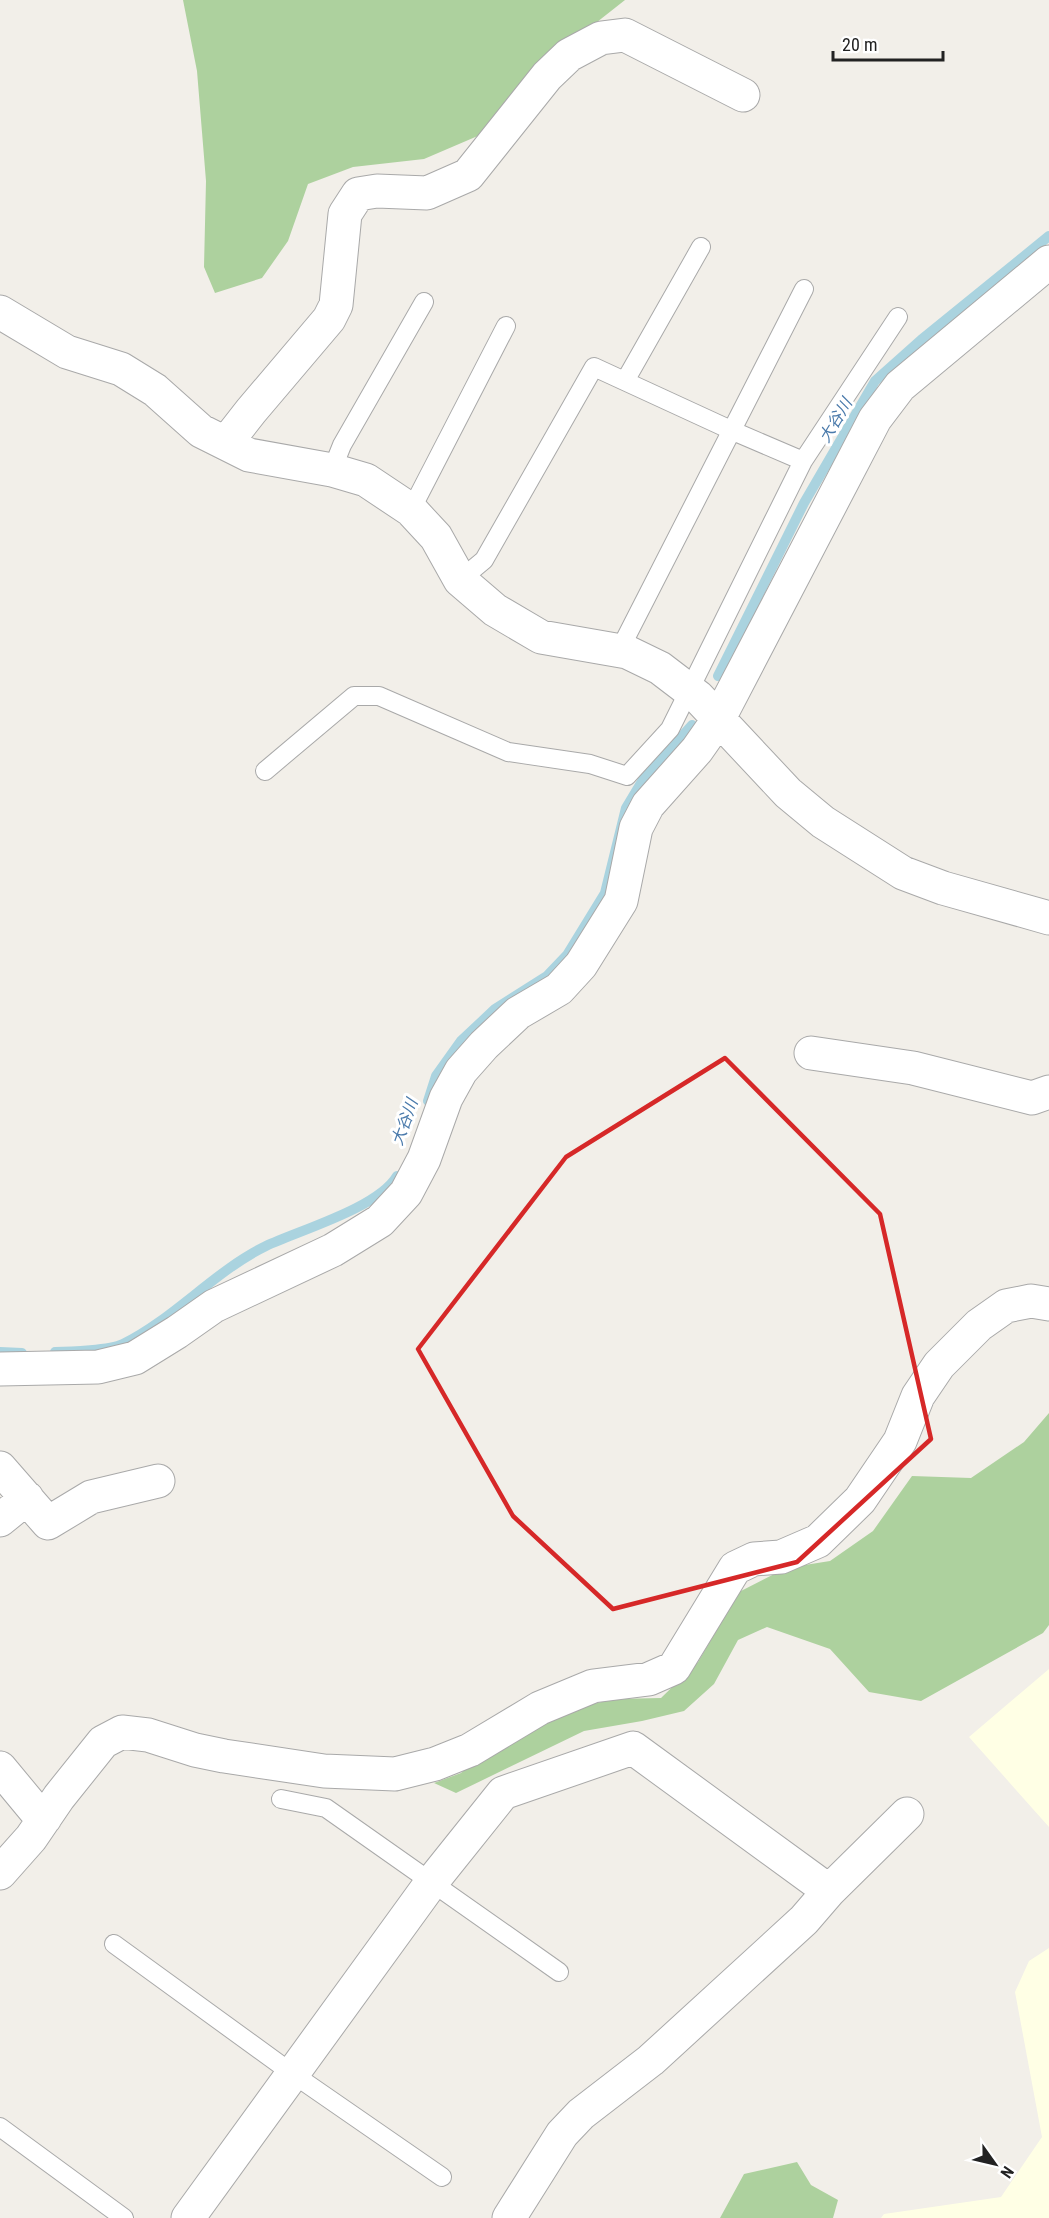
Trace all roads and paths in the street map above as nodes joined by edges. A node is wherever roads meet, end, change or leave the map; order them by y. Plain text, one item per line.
1 (743, 95) dead end
2 (702, 246) dead end
3 (1049, 262) edge
4 (804, 289) dead end
5 (424, 302) dead end
6 (0, 312) edge
7 (898, 316) dead end
8 (506, 326) dead end
9 (625, 381) junction
10 (733, 431) junction
11 (226, 443) junction
12 (803, 460) junction
13 (332, 470) junction
14 (411, 510) junction
15 (460, 580) junction
16 (619, 651) junction
17 (690, 691) junction
18 (718, 720) junction
19 (265, 771) dead end
20 (1049, 918) edge
21 (811, 1053) dead end
22 (1049, 1092) edge
23 (1049, 1304) edge
24 (0, 1369) edge
25 (0, 1468) edge
26 (158, 1481) dead end
27 (27, 1498) junction
28 (0, 1520) edge
29 (0, 1768) edge
30 (280, 1799) dead end
31 (907, 1814) dead end
32 (45, 1818) junction
33 (0, 1873) edge
34 (431, 1883) junction
35 (830, 1891) junction
36 (114, 1944) dead end
37 (559, 1972) dead end
38 (293, 2074) junction
39 (0, 2127) edge
40 (442, 2177) dead end
41 (124, 2218) edge
42 (188, 2218) edge
43 (509, 2218) edge

1 - 11 street
2 - 9 lane
3 - 18 street
4 - 10 lane
5 - 13 lane
6 - 11 street
7 - 12 lane
8 - 14 lane
9 - 10 lane
9 - 15 lane
10 - 12 lane
10 - 16 lane
11 - 13 street
12 - 17 lane
13 - 14 street
14 - 15 street
15 - 16 street
16 - 17 street
17 - 18 street
17 - 19 lane
18 - 20 street
18 - 24 street
21 - 22 street
23 - 32 street
25 - 27 street
26 - 27 street
27 - 28 street
29 - 32 street
30 - 34 lane
31 - 35 street
32 - 33 street
34 - 35 street
34 - 37 lane
34 - 38 street
35 - 43 street
36 - 38 lane
38 - 40 lane
38 - 42 street
39 - 41 lane

